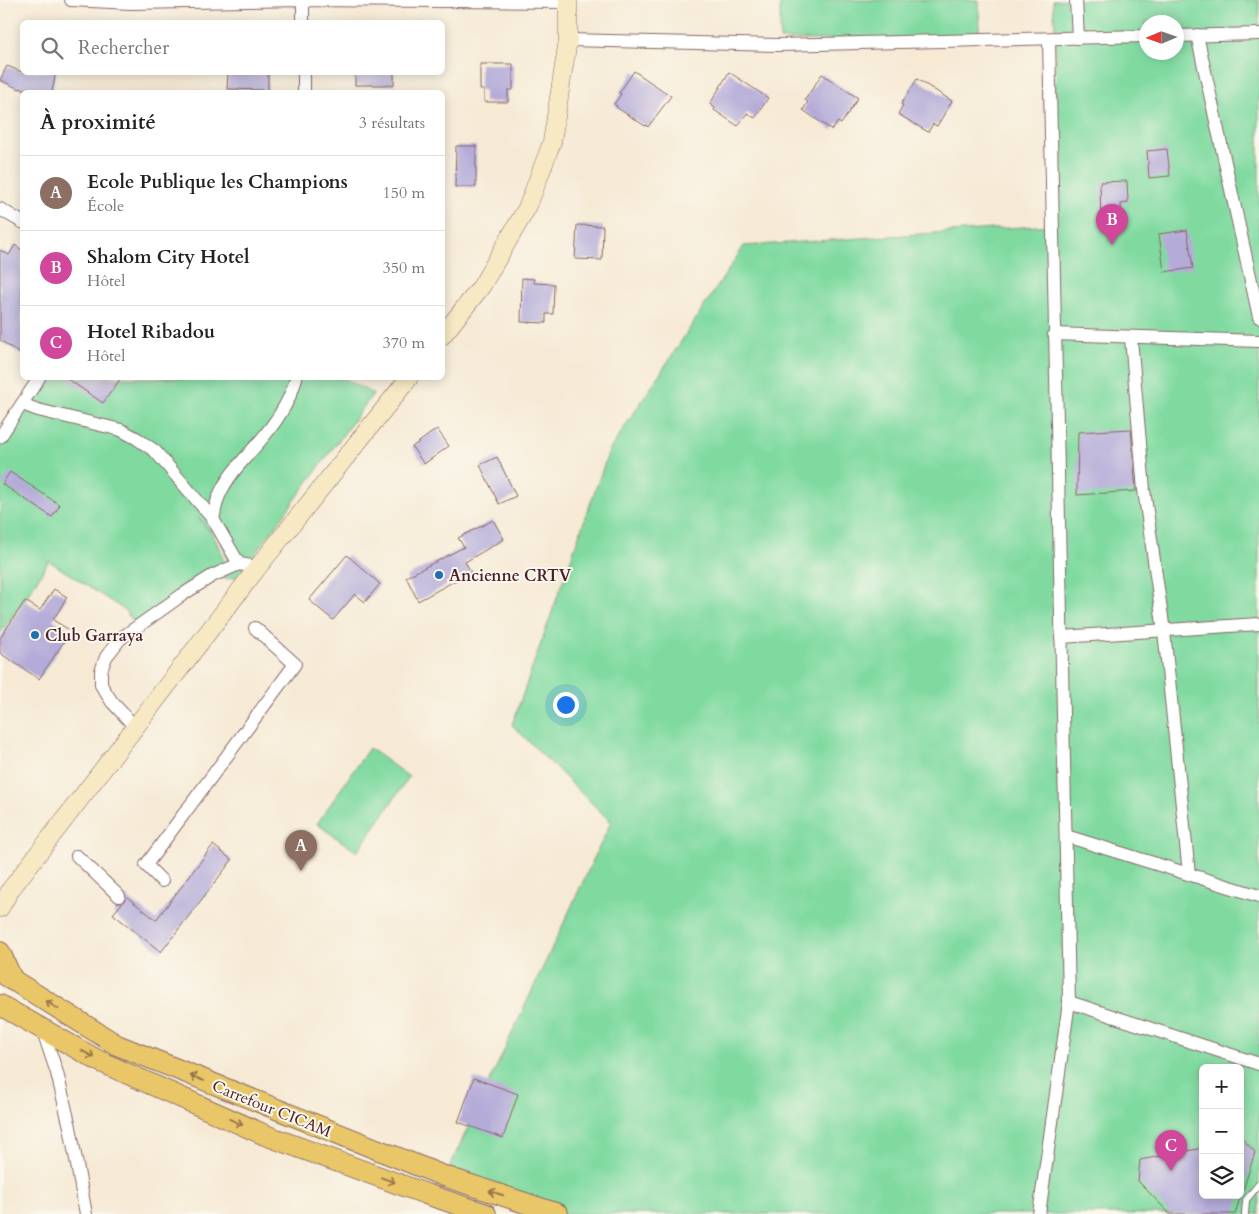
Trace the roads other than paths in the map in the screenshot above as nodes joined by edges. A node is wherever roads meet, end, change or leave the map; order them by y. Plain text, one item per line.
1 (71, 0) edge
2 (303, 0) edge
3 (1076, 0) edge
4 (568, 1) edge
5 (303, 20) edge
6 (1259, 34) edge
7 (1197, 35) junction
8 (1139, 36) edge
9 (1184, 36) edge
10 (1078, 38) junction
11 (1048, 39) junction
12 (568, 40) junction
13 (304, 75) edge
14 (304, 90) edge
15 (0, 209) edge
16 (20, 221) edge
17 (1256, 288) edge
18 (1259, 317) edge
19 (445, 332) edge
20 (1054, 334) junction
21 (1131, 338) junction
22 (1259, 341) edge
23 (38, 380) edge
24 (295, 380) edge
25 (407, 380) edge
26 (22, 404) junction
27 (0, 437) edge
28 (213, 519) junction
29 (239, 564) junction
30 (258, 567) junction
31 (1259, 624) edge
32 (256, 628) dead end
33 (1164, 631) junction
34 (1061, 637) junction
35 (135, 727) junction
36 (1066, 836) junction
37 (77, 856) dead end
38 (1189, 874) junction
39 (162, 881) dead end
40 (5, 892) edge
41 (119, 896) dead end
42 (1259, 896) edge
43 (0, 908) edge
44 (0, 952) edge
45 (7, 977) edge
46 (1069, 1002) junction
47 (0, 1004) edge
48 (42, 1028) junction
49 (1259, 1064) edge
50 (1259, 1184) edge
51 (86, 1214) edge
52 (486, 1214) edge
53 (558, 1214) edge
54 (1040, 1214) edge
55 (1246, 1214) edge

1 - 2 street
2 - 4 street
2 - 5 street
3 - 10 street
4 - 12 street
6 - 7 street
7 - 9 street
7 - 17 street
8 - 10 street
10 - 11 street
11 - 12 street
11 - 20 street
12 - 19 street
13 - 14 street
15 - 16 street
17 - 18 street
20 - 21 street
20 - 34 street
21 - 22 street
21 - 33 street
23 - 26 street
24 - 28 street
25 - 30 street
26 - 27 street
26 - 28 street
28 - 29 street
29 - 30 street
29 - 35 street
30 - 35 street
31 - 33 street
32 - 39 street
33 - 34 street
33 - 38 street
34 - 36 street
35 - 40 street
36 - 38 street
36 - 46 street
37 - 41 street
38 - 42 street
40 - 43 street
44 - 45 main road
53 -> 45 main road, Carrefour CICAM
46 - 49 street
46 - 54 street
47 - 48 main road
48 - 51 street
48 -> 52 main road
50 - 55 lane

